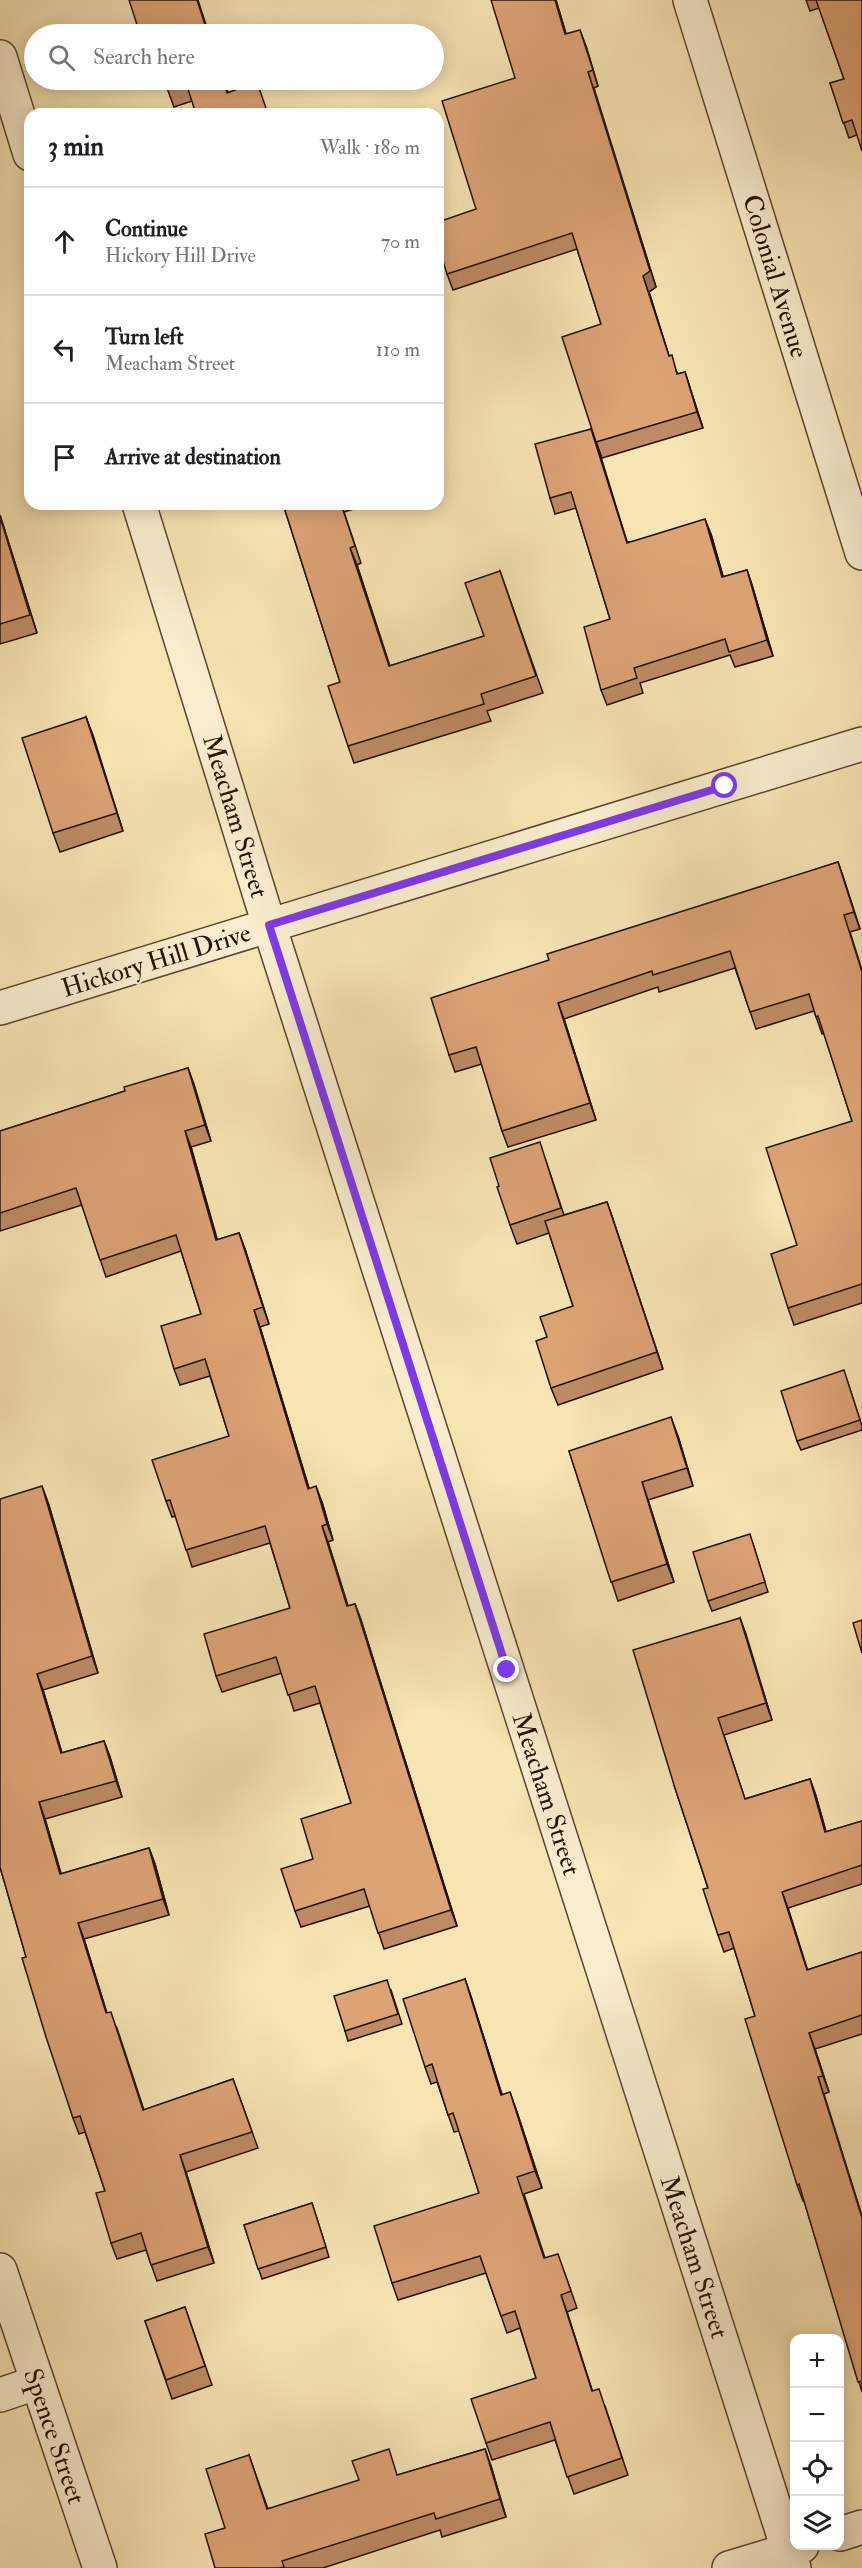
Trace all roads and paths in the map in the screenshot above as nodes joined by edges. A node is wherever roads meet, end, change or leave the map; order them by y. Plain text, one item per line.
1 (690, 0) edge
2 (0, 57) edge
3 (24, 135) edge
4 (141, 510) edge
5 (862, 553) edge
6 (862, 744) edge
7 (269, 925) junction
8 (0, 1008) edge
9 (0, 2270) edge
10 (36, 2383) junction
11 (0, 2395) edge
12 (862, 2527) edge
13 (844, 2533) edge
14 (795, 2554) edge
15 (100, 2568) edge
16 (729, 2568) edge

1 - 5 street, Colonial Avenue
2 - 3 street
4 - 7 street, Meacham Street
6 - 7 street, Hickory Hill Drive
7 - 8 street, Hickory Hill Drive
7 - 14 street, Meacham Street
9 - 10 street, Spence Street
10 - 11 street
10 - 15 street, Spence Street
12 - 13 street
14 - 16 street

